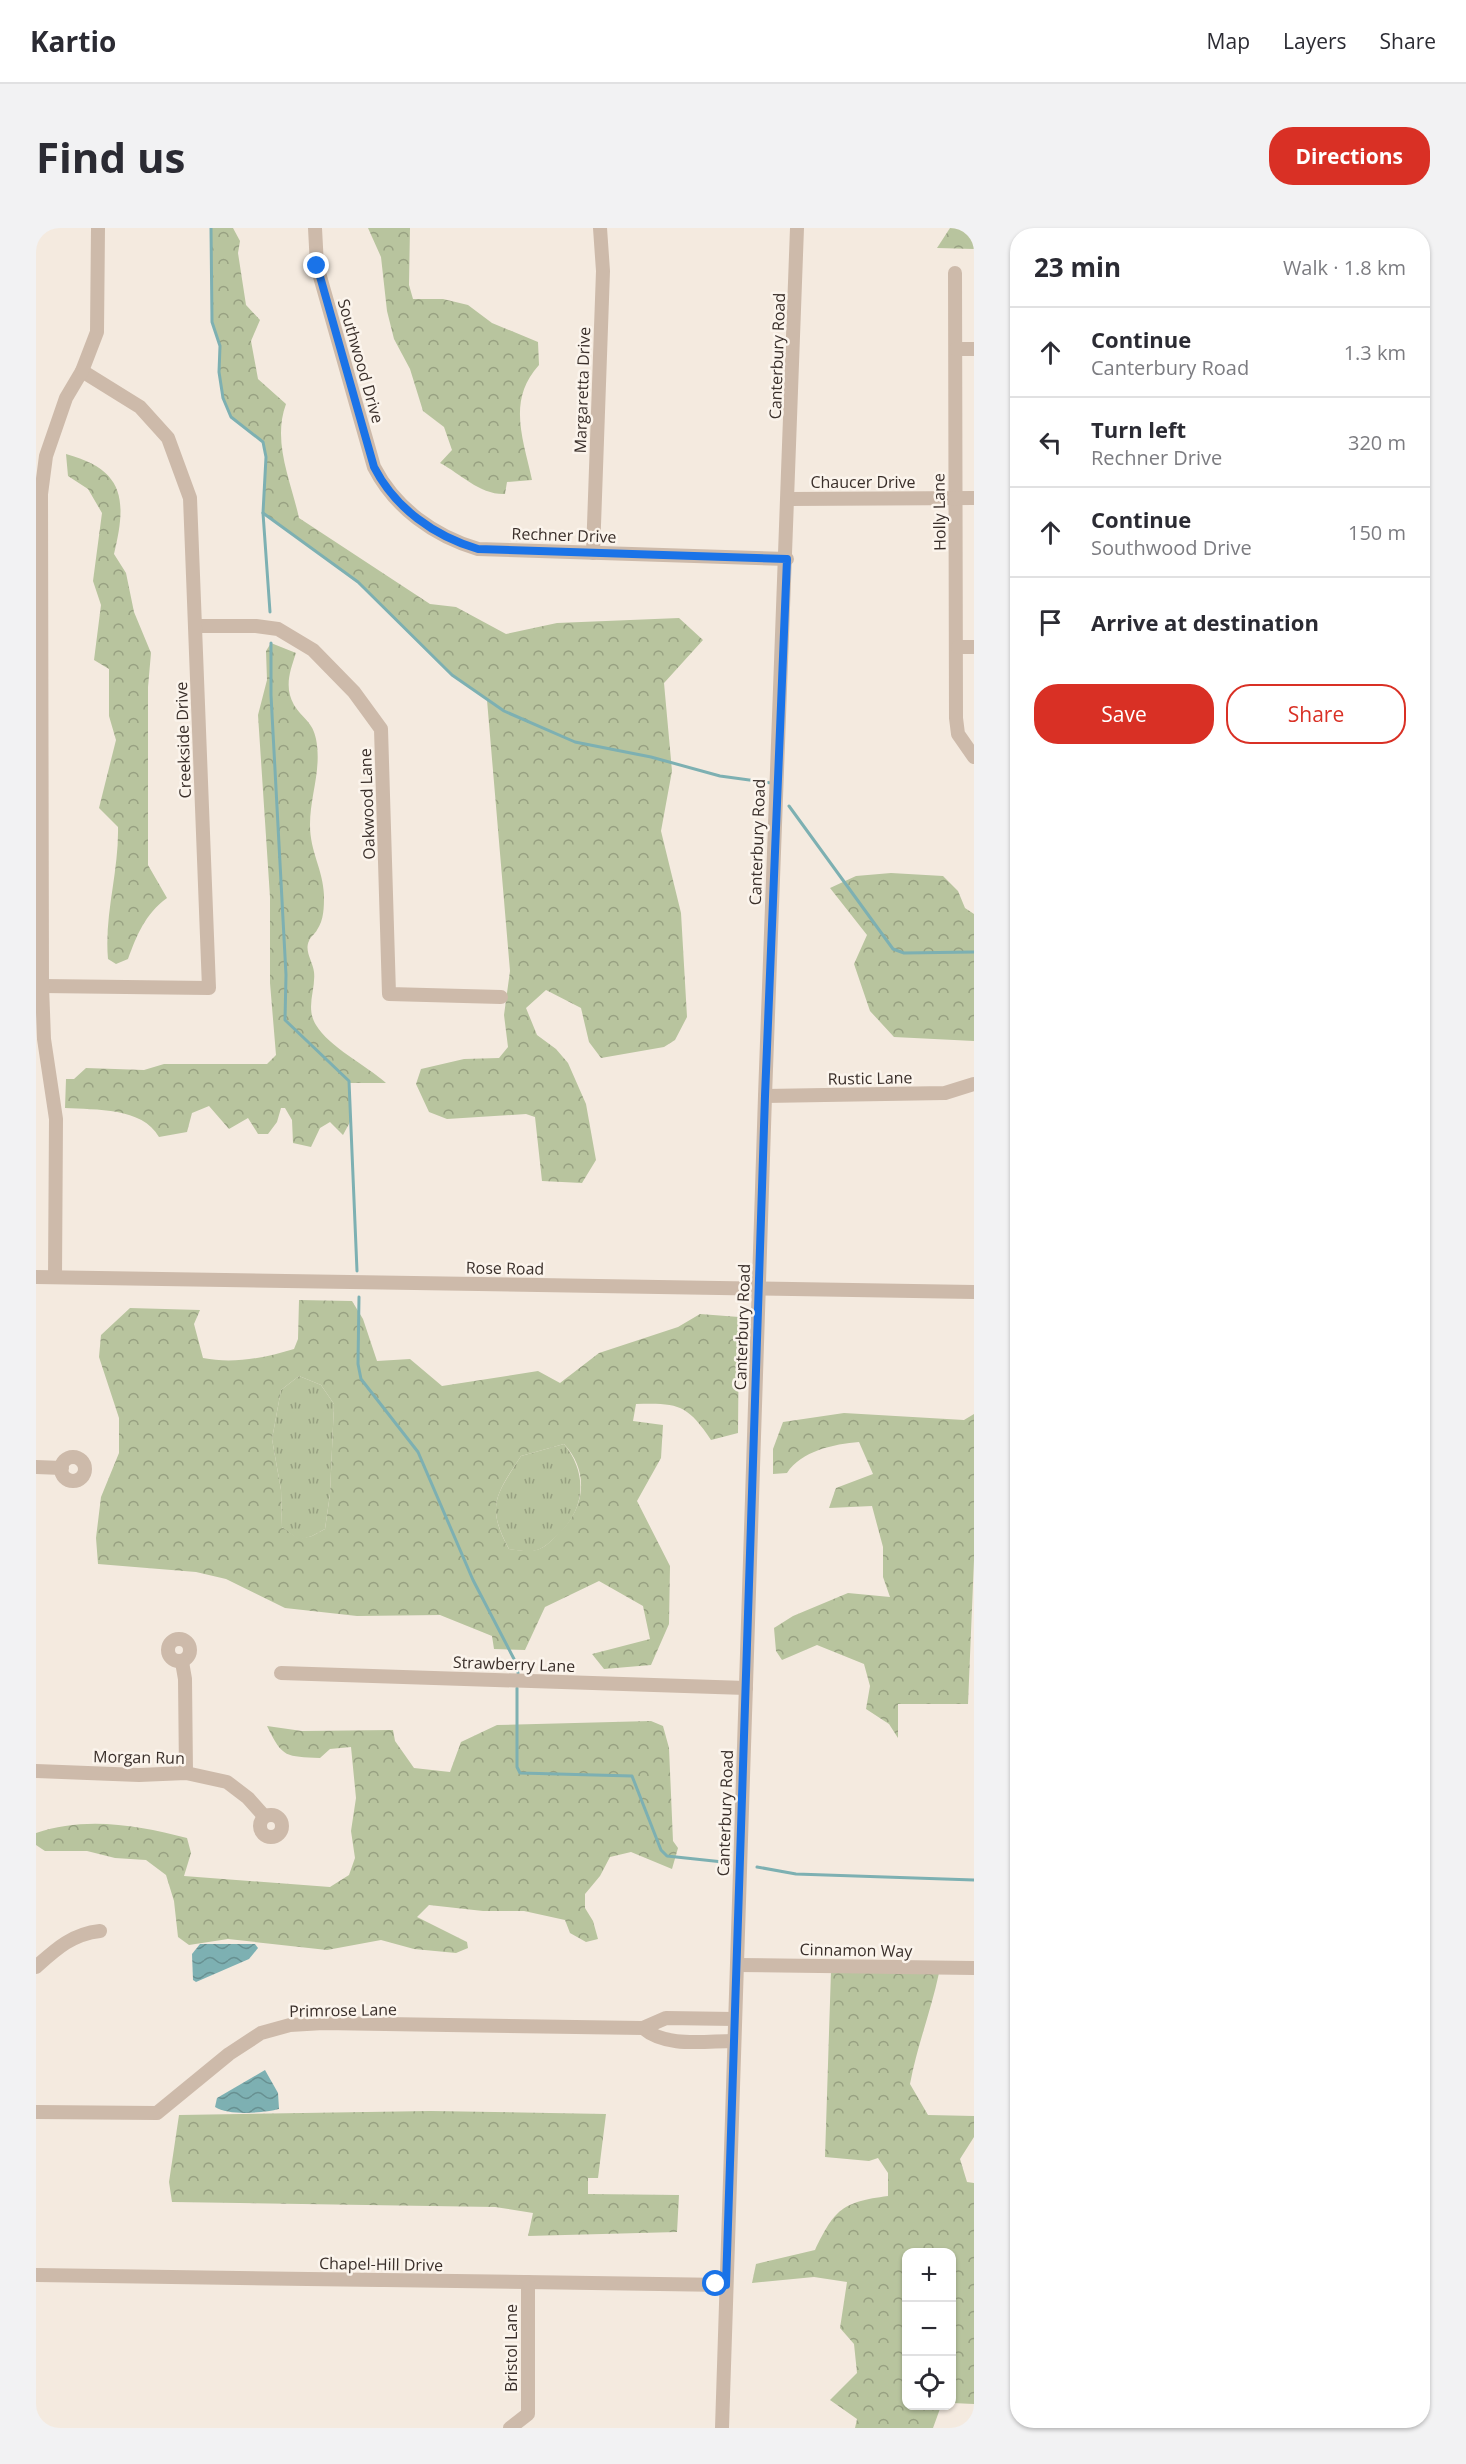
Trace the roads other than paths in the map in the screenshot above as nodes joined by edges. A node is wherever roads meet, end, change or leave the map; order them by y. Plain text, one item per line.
1 (98, 228) edge
2 (315, 228) edge
3 (600, 228) edge
4 (797, 228) edge
5 (956, 273) dead end
6 (956, 349) junction
7 (974, 349) edge
8 (82, 371) junction
9 (374, 467) joint
10 (954, 498) junction
11 (974, 498) edge
12 (789, 499) junction
13 (592, 553) junction
14 (787, 559) junction
15 (195, 626) junction
16 (958, 647) junction
17 (974, 647) edge
18 (972, 751) edge
19 (42, 986) junction
20 (501, 997) dead end
21 (974, 1084) edge
22 (765, 1096) junction
23 (36, 1277) edge
24 (55, 1277) junction
25 (760, 1288) junction
26 (974, 1292) edge
27 (36, 1467) edge
28 (62, 1468) dead end
29 (182, 1662) dead end
30 (281, 1673) dead end
31 (746, 1688) junction
32 (36, 1771) edge
33 (186, 1773) junction
34 (264, 1816) dead end
35 (100, 1931) dead end
36 (737, 1965) junction
37 (36, 1967) edge
38 (974, 1968) edge
39 (734, 2019) junction
40 (643, 2028) junction
41 (734, 2041) junction
42 (36, 2112) edge
43 (36, 2275) edge
44 (528, 2282) junction
45 (726, 2285) junction
46 (510, 2428) edge
47 (722, 2428) edge

1 - 8 street
2 - 9 street, Southwood Drive
3 - 13 street, Margaretta Drive
4 - 12 street, Canterbury Road
5 - 6 street, Holly Lane
6 - 7 street
6 - 10 street, Holly Lane
8 - 15 street, Creekside Drive
8 - 19 street
9 - 13 street, Rechner Drive
10 - 11 street, Chaucer Drive
10 - 12 street, Chaucer Drive
10 - 16 street, Holly Lane
12 - 14 street, Canterbury Road
13 - 14 street, Rechner Drive
14 - 22 street, Canterbury Road
15 - 19 street, Creekside Drive
15 - 20 street, Oakwood Lane
16 - 17 street
16 - 18 street, Holly Lane
19 - 24 street
21 - 22 street, Rustic Lane
22 - 25 street, Canterbury Road
23 - 24 street, Rose Road
24 - 25 street, Rose Road
25 - 26 street, Rose Road
25 - 31 street, Canterbury Road
27 - 28 street
29 - 33 street
30 - 31 street, Strawberry Lane
31 - 36 street, Canterbury Road
32 - 33 street, Morgan Run
33 - 34 street, Morgan Run
35 - 37 street
36 - 38 street, Cinnamon Way
36 - 39 street, Canterbury Road
39 - 40 street, Primrose Lane
39 - 41 street, Canterbury Road
40 - 41 street, Primrose Lane
40 - 42 street, Primrose Lane
41 - 45 street, Canterbury Road
43 - 44 street, Chapel-Hill Drive
44 - 45 street, Chapel-Hill Drive
44 - 46 street, Bristol Lane
45 - 47 street, Canterbury Road

